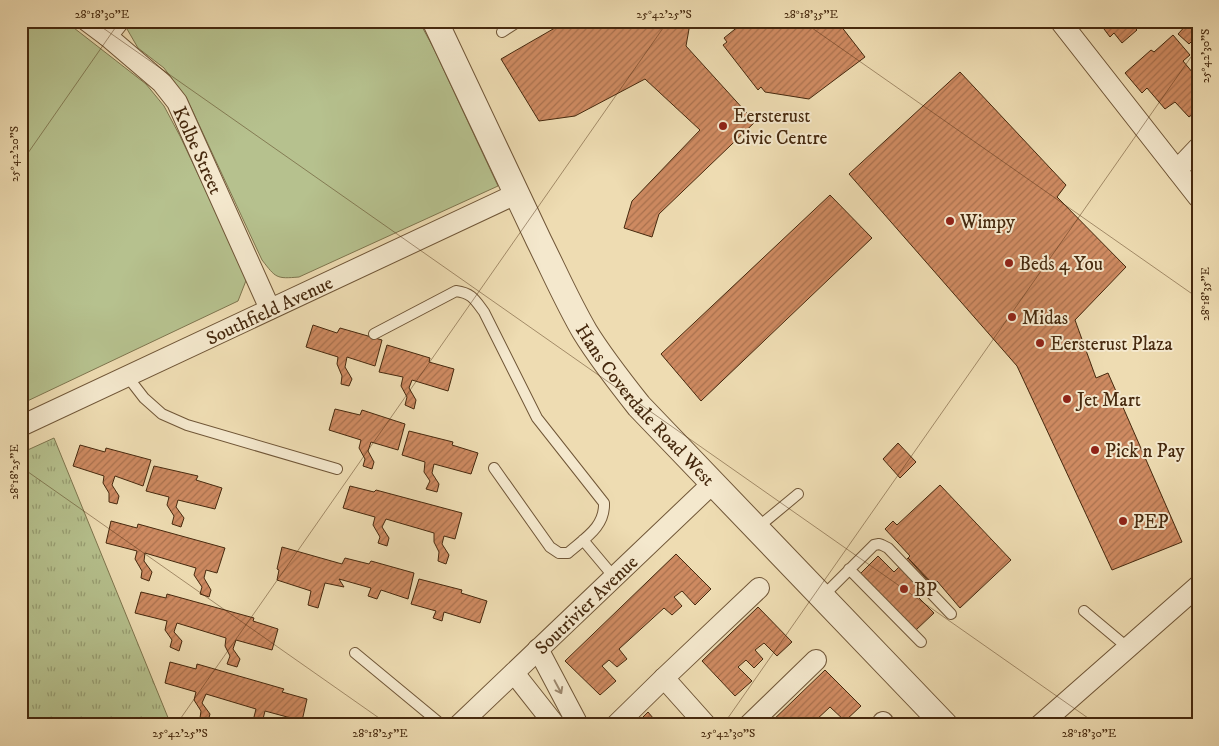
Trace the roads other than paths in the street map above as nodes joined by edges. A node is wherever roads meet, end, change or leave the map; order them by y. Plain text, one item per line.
1 (87, 21) edge
2 (434, 21) edge
3 (519, 21) edge
4 (1060, 21) edge
5 (113, 29) edge
6 (502, 32) dead end
7 (1198, 148) edge
8 (1177, 170) junction
9 (516, 194) junction
10 (1198, 197) edge
11 (270, 309) junction
12 (374, 334) dead end
13 (127, 376) junction
14 (21, 426) edge
15 (494, 468) dead end
16 (336, 469) dead end
17 (713, 483) junction
18 (798, 494) dead end
19 (756, 528) junction
20 (583, 540) junction
21 (849, 569) junction
22 (614, 577) junction
23 (1198, 586) edge
24 (759, 588) dead end
25 (823, 596) junction
26 (1084, 611) dead end
27 (951, 614) dead end
28 (921, 642) dead end
29 (1126, 647) junction
30 (538, 649) junction
31 (355, 653) dead end
32 (816, 660) dead end
33 (514, 673) junction
34 (664, 678) junction
35 (442, 725) edge
36 (459, 725) edge
37 (555, 725) edge
38 (576, 725) edge
39 (616, 725) edge
40 (706, 725) edge
41 (749, 725) edge
42 (945, 725) edge
43 (1040, 725) edge

1 - 5 street, Kolbe Street
2 - 9 street, Hans Coverdale Road West
3 - 6 lane
4 - 8 street
5 - 11 street, Kolbe Street
7 - 8 street
8 - 10 street
9 - 11 street, Southfield Avenue
9 - 17 street, Hans Coverdale Road West
11 - 13 street, Southfield Avenue
12 - 20 lane
13 - 14 street, Southfield Avenue
13 - 16 lane
15 - 20 lane
17 - 19 street, Hans Coverdale Road West
17 - 22 street, Soutrivier Avenue
18 - 19 lane
19 - 25 street, Hans Coverdale Road West
20 - 22 lane
21 - 25 lane
21 - 27 lane
21 - 28 lane
22 - 30 street, Soutrivier Avenue
23 - 29 street
24 - 34 street
25 - 42 street, Hans Coverdale Road West
26 - 29 lane
29 - 43 street
30 - 33 street, Soutrivier Avenue
30 -> 38 street
31 - 35 lane
32 - 41 street
33 - 36 street, Soutrivier Avenue
33 - 37 street
34 - 39 street
34 - 40 street

